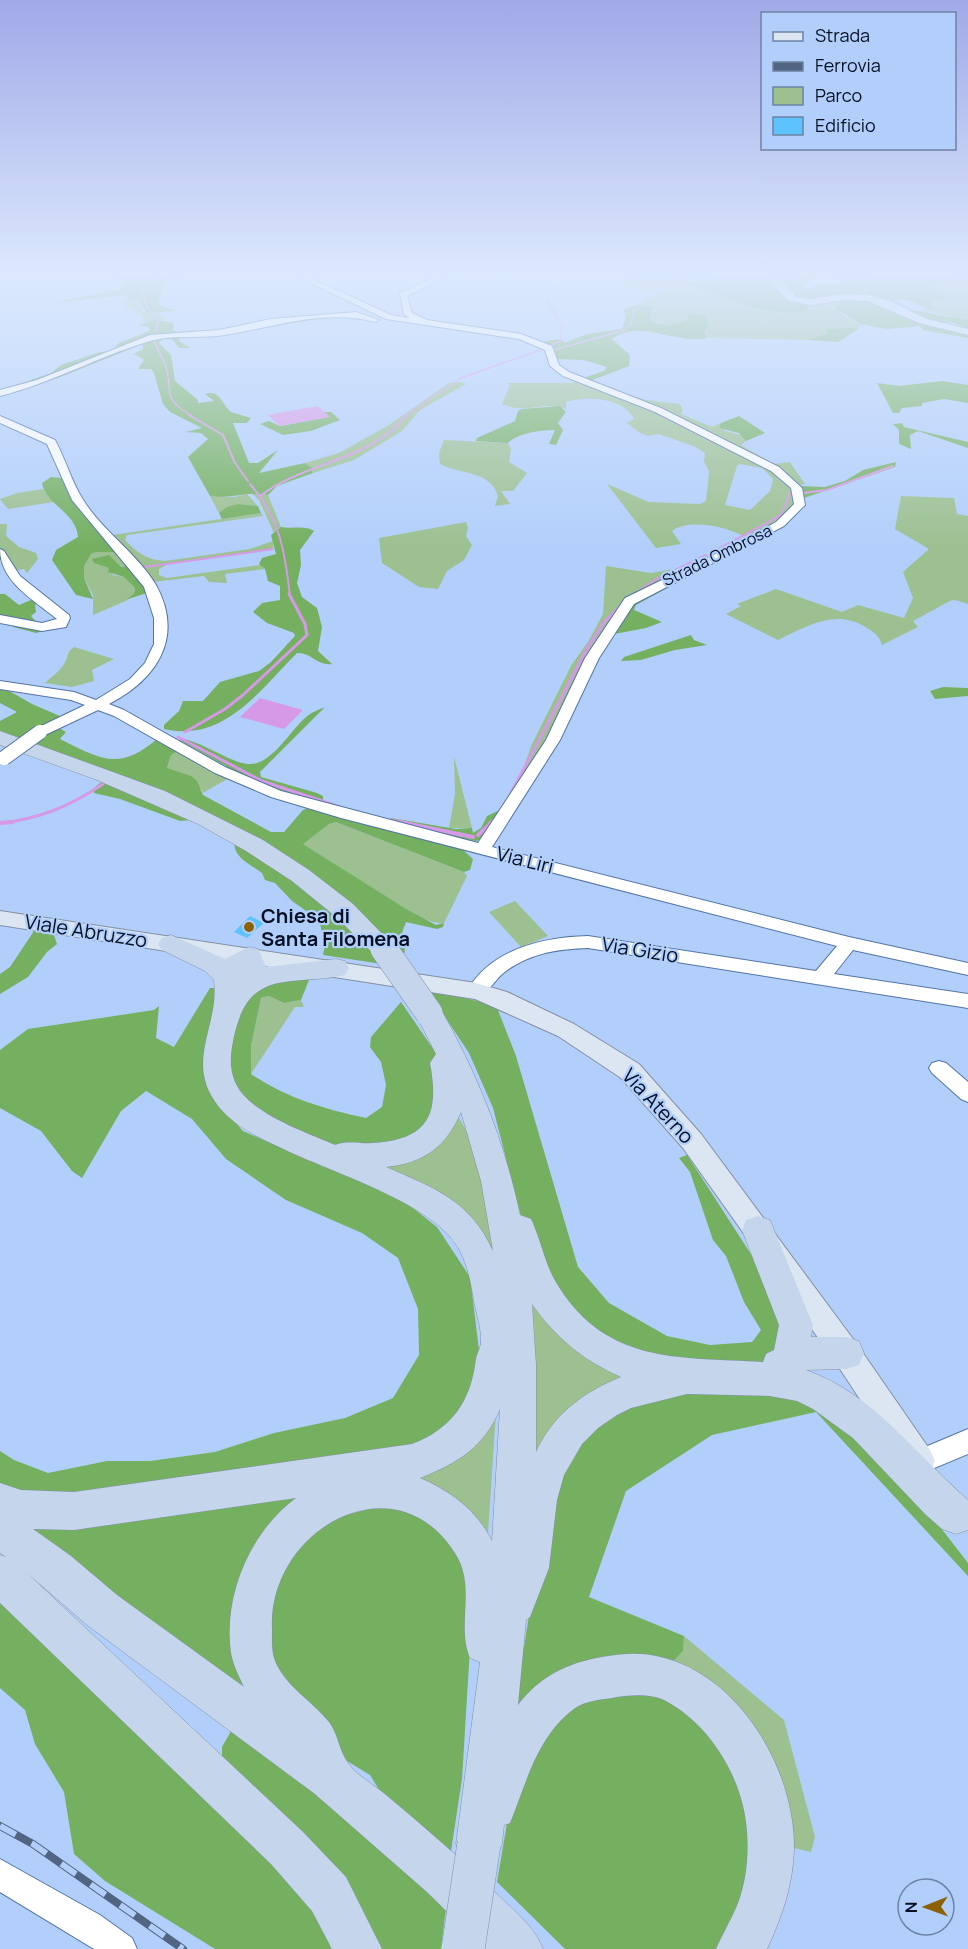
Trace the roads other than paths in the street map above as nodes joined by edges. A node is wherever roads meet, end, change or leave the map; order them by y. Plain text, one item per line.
1 (79, 366) edge
2 (555, 366) edge
3 (0, 393) edge
4 (0, 419) edge
5 (0, 553) edge
6 (0, 618) edge
7 (0, 685) edge
8 (98, 706) junction
9 (1, 752) edge
10 (482, 849) junction
11 (0, 918) edge
12 (849, 943) junction
13 (171, 944) junction
14 (249, 956) junction
15 (336, 968) junction
16 (968, 969) edge
17 (820, 978) junction
18 (235, 982) junction
19 (476, 991) junction
20 (968, 1001) edge
21 (433, 1021) junction
22 (939, 1068) dead end
23 (968, 1094) edge
24 (473, 1104) junction
25 (309, 1147) junction
26 (758, 1230) junction
27 (496, 1326) junction
28 (846, 1353) junction
29 (798, 1372) junction
30 (698, 1378) junction
31 (968, 1441) edge
32 (920, 1462) junction
33 (517, 1477) junction
34 (0, 1502) edge
35 (962, 1524) edge
36 (0, 1529) edge
37 (0, 1547) edge
38 (0, 1575) edge
39 (102, 1610) junction
40 (504, 1632) junction
41 (490, 1763) junction
42 (331, 1778) junction
43 (479, 1844) junction
44 (0, 1875) edge
45 (519, 1948) edge
46 (121, 1949) edge
47 (357, 1949) edge
48 (463, 1949) edge
49 (740, 1949) edge

1 - 3 street
2 - 10 street, Strada Ombrosa
4 - 8 street
5 - 6 street
7 - 8 street, Via Liri
8 - 9 street, bridge
8 - 10 street, Via Liri
9 - 21 highway, bridge
10 - 12 street, Via Liri
11 - 13 main road, Viale Abruzzo
12 - 16 street, Via Liri
12 - 17 street
13 - 14 main road, Via Aterno
13 - 18 highway
14 - 15 main road, Via Aterno
14 - 18 highway
15 - 18 highway
15 - 19 main road, Via Aterno
17 - 19 street, Via Gizio
17 - 20 street, Via Gizio
18 - 25 highway
19 - 26 main road, Via Aterno
21 - 24 highway
21 - 25 highway
22 - 23 street
24 - 30 highway
24 - 33 highway
25 - 27 highway
26 - 28 main road, Via Aterno
26 - 29 highway
27 - 33 highway
27 - 34 highway
28 - 29 highway
28 - 32 main road, Via Aterno
29 - 30 highway
29 - 35 highway
30 - 40 highway
31 - 32 street
32 - 35 main road, Via Aterno
33 - 40 highway
36 - 39 highway
37 - 39 highway
38 - 47 highway
39 - 42 highway
40 - 41 highway
41 - 42 highway
41 - 43 highway
42 - 45 highway
43 - 48 highway, bridge
43 - 49 highway
44 - 46 street

